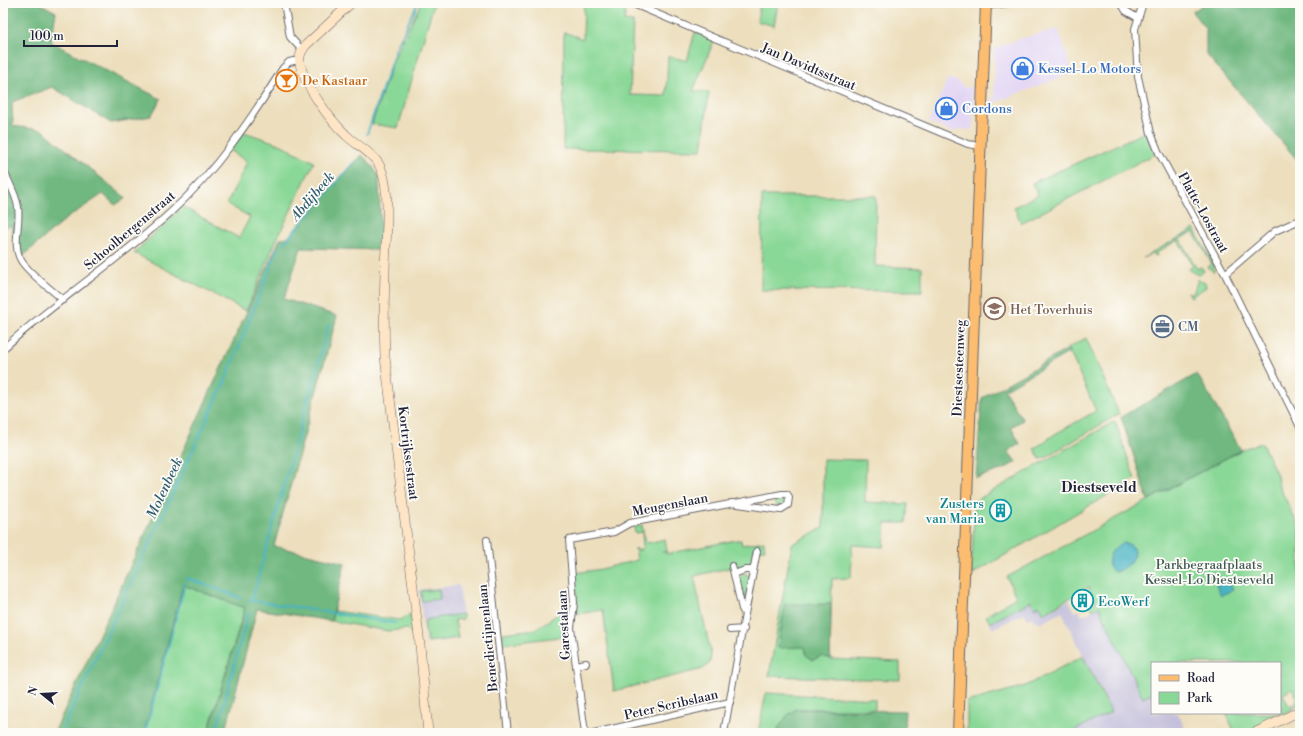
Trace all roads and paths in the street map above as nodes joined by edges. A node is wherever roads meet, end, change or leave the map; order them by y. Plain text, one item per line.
1 (284, 3) edge
2 (351, 3) edge
3 (631, 3) edge
4 (1009, 3) edge
5 (1121, 3) edge
6 (1143, 3) edge
7 (986, 4) edge
8 (1138, 18) junction
9 (302, 50) junction
10 (299, 60) junction
11 (980, 146) junction
12 (3, 169) edge
13 (1300, 220) edge
14 (1225, 274) junction
15 (63, 300) junction
16 (3, 349) edge
17 (1300, 427) edge
18 (770, 496) junction
19 (731, 503) junction
20 (769, 508) junction
21 (487, 540) dead end
22 (569, 540) joint
23 (757, 551) dead end
24 (732, 566) dead end
25 (753, 570) junction
26 (734, 574) junction
27 (745, 614) junction
28 (744, 629) junction
29 (730, 630) dead end
30 (586, 663) dead end
31 (576, 665) junction
32 (730, 702) junction
33 (1300, 711) edge
34 (428, 733) edge
35 (508, 733) edge
36 (585, 733) edge
37 (594, 733) edge
38 (724, 733) edge
39 (958, 733) edge
40 (1254, 733) edge

1 - 9 street
2 - 9 street
3 - 11 street, Jan Davidtsstraat
4 - 7 street
5 - 8 street
6 - 8 street, Platte-Lostraat
7 - 11 main road, Diestsesteenweg
8 - 14 street, Platte-Lostraat
9 - 10 street
10 - 15 street, Schoolbergenstraat
10 - 34 street, Kortrijksestraat
11 - 39 main road, Diestsesteenweg
12 - 15 street
13 - 14 street
14 - 17 street, Platte-Lostraat
15 - 16 street, Schoolbergenstraat
18 - 19 street, Meugenslaan
18 - 20 street
18 - 20 street, Meugenslaan
19 - 20 street, Meugenslaan
19 - 22 street, Meugenslaan
21 - 35 street, Benedictijnenlaan
22 - 31 street, Garestalaan
23 - 25 street
24 - 26 street
25 - 26 street
25 - 27 street
26 - 27 street
27 - 28 street
28 - 29 street
28 - 32 street
30 - 31 street
31 - 36 street, Garestalaan
32 - 37 street, Peter Scribslaan
32 - 38 street
33 - 40 street

